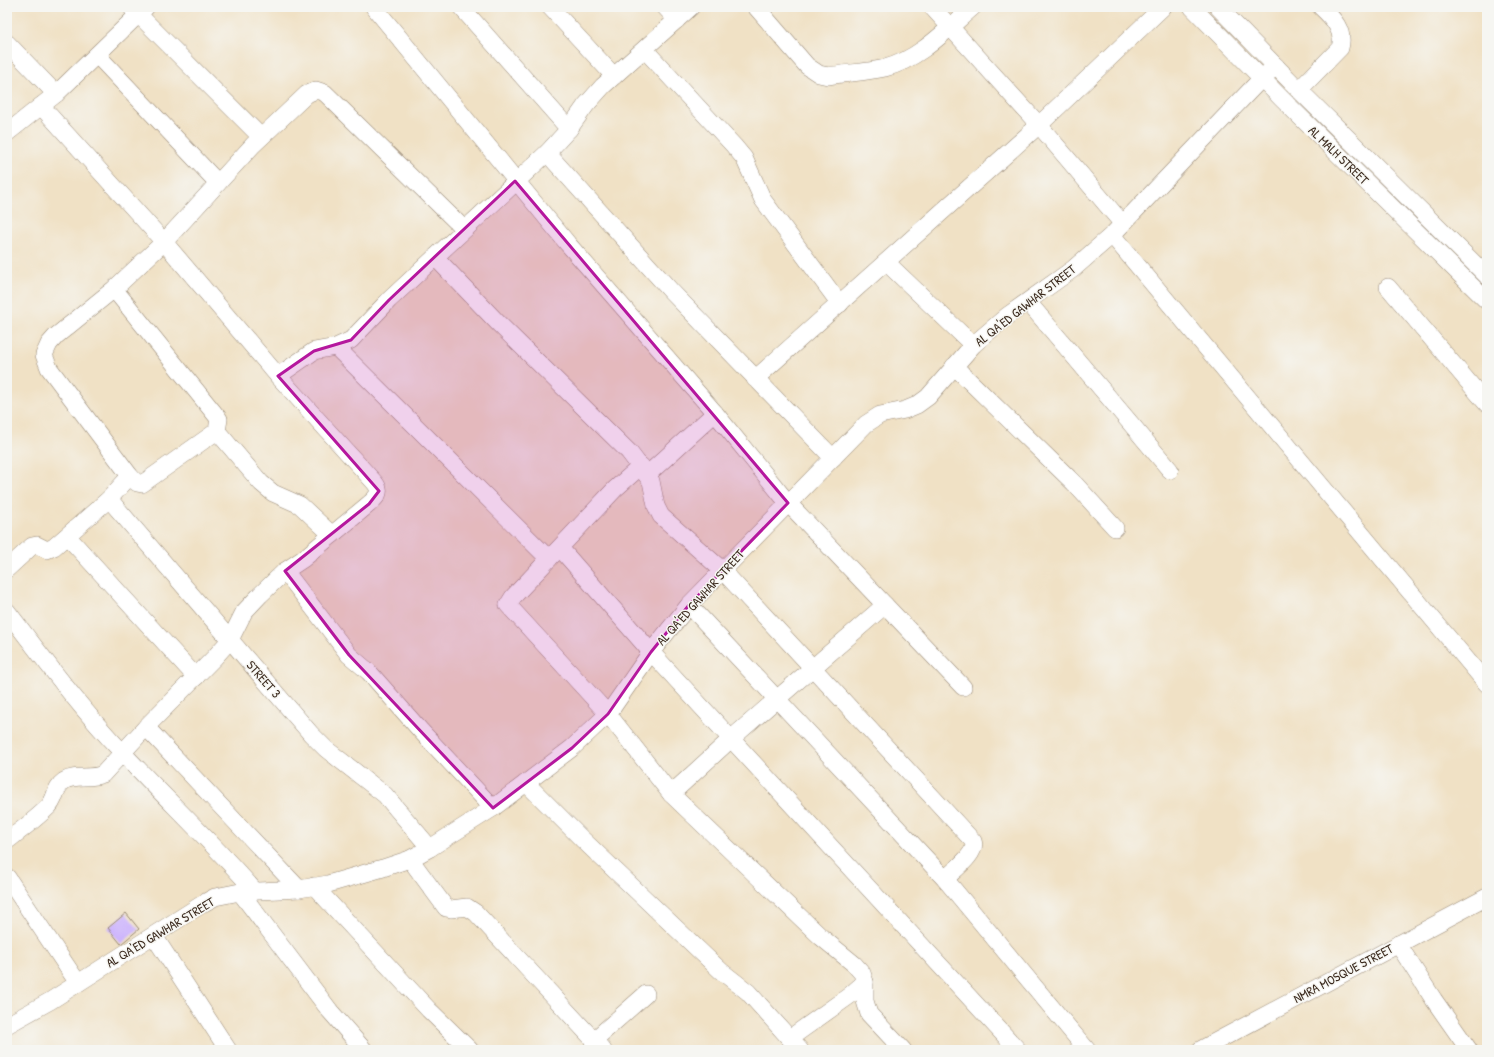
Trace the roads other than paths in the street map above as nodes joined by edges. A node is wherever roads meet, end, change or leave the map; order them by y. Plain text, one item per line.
1 (374, 7) edge
2 (461, 7) edge
3 (550, 7) edge
4 (665, 7) edge
5 (691, 7) edge
6 (756, 7) edge
7 (932, 7) edge
8 (973, 7) edge
9 (1163, 7) edge
10 (1192, 7) edge
11 (1218, 7) edge
12 (1321, 7) edge
13 (138, 9) edge
14 (677, 20) junction
15 (950, 27) junction
16 (7, 43) edge
17 (645, 50) junction
18 (97, 55) junction
19 (1276, 66) junction
20 (614, 76) junction
21 (1262, 78) junction
22 (1298, 90) junction
23 (56, 94) junction
24 (41, 106) junction
25 (1039, 125) junction
26 (568, 129) junction
27 (7, 133) edge
28 (261, 137) junction
29 (547, 153) junction
30 (515, 181) junction
31 (218, 183) junction
32 (464, 229) junction
33 (1117, 229) junction
34 (164, 242) junction
35 (435, 257) junction
36 (887, 262) junction
37 (1487, 276) edge
38 (1388, 287) dead end
39 (114, 289) junction
40 (1487, 301) edge
41 (1028, 302) junction
42 (840, 304) junction
43 (973, 345) junction
44 (336, 347) junction
45 (954, 366) junction
46 (278, 376) junction
47 (755, 379) junction
48 (1487, 404) edge
49 (715, 413) junction
50 (217, 431) junction
51 (833, 458) junction
52 (644, 470) junction
53 (1170, 470) dead end
54 (130, 476) junction
55 (108, 499) junction
56 (788, 503) junction
57 (1115, 528) dead end
58 (332, 535) junction
59 (68, 537) junction
60 (554, 554) junction
61 (7, 568) edge
62 (722, 570) junction
63 (285, 571) junction
64 (885, 605) junction
65 (689, 606) junction
66 (7, 611) edge
67 (230, 640) junction
68 (651, 652) junction
69 (813, 668) junction
70 (196, 677) junction
71 (1487, 684) edge
72 (963, 687) dead end
73 (776, 700) junction
74 (608, 714) junction
75 (146, 727) junction
76 (732, 738) junction
77 (122, 753) junction
78 (526, 782) junction
79 (671, 794) junction
80 (493, 808) junction
81 (7, 841) edge
82 (430, 848) junction
83 (410, 858) junction
84 (945, 879) junction
85 (8, 882) edge
86 (307, 888) junction
87 (247, 891) junction
88 (1487, 897) edge
89 (154, 936) junction
90 (1398, 944) junction
91 (865, 982) junction
92 (78, 983) junction
93 (646, 994) dead end
94 (7, 1025) edge
95 (795, 1044) edge
96 (598, 1046) edge
97 (228, 1050) edge
98 (364, 1050) edge
99 (470, 1050) edge
100 (903, 1050) edge
101 (1018, 1050) edge
102 (1087, 1050) edge
103 (1200, 1050) edge
104 (1469, 1050) edge

1 - 30 street
2 - 26 street
3 - 20 street
4 - 14 street
5 - 14 street
6 - 15 street
7 - 15 street
8 - 15 street
9 - 25 street
10 - 21 street, AL MALH STREET
11 - 19 street, AL MALH STREET
12 - 22 street
13 - 18 street
13 - 28 street
14 - 17 street
15 - 25 street
16 - 23 street
17 - 20 street
17 - 42 street
18 - 23 street
18 - 31 street
19 - 21 street, AL QA'ED GAWHAR STREET
19 - 22 street, AL MALH STREET
20 - 26 street
21 - 33 street, AL QA'ED GAWHAR STREET
21 - 40 street, AL MALH STREET
22 - 37 street, AL MALH STREET
23 - 24 street
24 - 27 street
24 - 34 street
25 - 33 street
25 - 36 street
26 - 29 street
28 - 31 street
28 - 32 street
29 - 30 street
29 - 47 street
30 - 32 street
30 - 49 street
31 - 34 street
32 - 35 street
33 - 41 street, AL QA'ED GAWHAR STREET
33 - 71 street
34 - 39 street
34 - 46 street
35 - 44 street
35 - 52 street
36 - 42 street
36 - 43 street
38 - 48 street
39 - 50 street
39 - 54 street
41 - 43 street, AL QA'ED GAWHAR STREET
41 - 53 street
42 - 47 street
43 - 45 street, AL QA'ED GAWHAR STREET
44 - 46 street
44 - 60 street
45 - 51 street, AL QA'ED GAWHAR STREET
45 - 57 street
46 - 58 street
47 - 51 street
49 - 52 street
49 - 56 street
50 - 54 street
50 - 58 street
51 - 56 street, AL QA'ED GAWHAR STREET
52 - 60 street
52 - 62 street
54 - 55 street
55 - 59 street
55 - 67 street, STREET 3
56 - 62 street, AL QA'ED GAWHAR STREET
56 - 64 street
58 - 63 street
59 - 61 street
59 - 70 street
60 - 68 street
60 - 74 street
62 - 65 street, AL QA'ED GAWHAR STREET
62 - 69 street
63 - 67 street
63 - 80 street
64 - 69 street
64 - 72 street
65 - 68 street, AL QA'ED GAWHAR STREET
65 - 73 street
66 - 77 street
67 - 70 street
67 - 82 street, STREET 3
68 - 74 street, AL QA'ED GAWHAR STREET
68 - 76 street
69 - 73 street
69 - 84 street
70 - 75 street
73 - 76 street
73 - 84 street
74 - 78 street, AL QA'ED GAWHAR STREET
74 - 79 street
75 - 77 street
75 - 86 street
76 - 79 street
76 - 101 street
77 - 81 street
77 - 87 street
78 - 80 street, AL QA'ED GAWHAR STREET
78 - 95 street
79 - 91 street
80 - 82 street, AL QA'ED GAWHAR STREET
82 - 83 street, AL QA'ED GAWHAR STREET
83 - 86 street, AL QA'ED GAWHAR STREET
83 - 96 street
84 - 102 street
85 - 92 street
86 - 87 street, AL QA'ED GAWHAR STREET
86 - 99 street
87 - 89 street, AL QA'ED GAWHAR STREET
87 - 98 street
88 - 90 street, NMRA MOSQUE STREET
89 - 92 street, AL QA'ED GAWHAR STREET
89 - 97 street
90 - 103 street, NMRA MOSQUE STREET
90 - 104 street
91 - 95 street
91 - 100 street
92 - 94 street, AL QA'ED GAWHAR STREET
93 - 96 street

